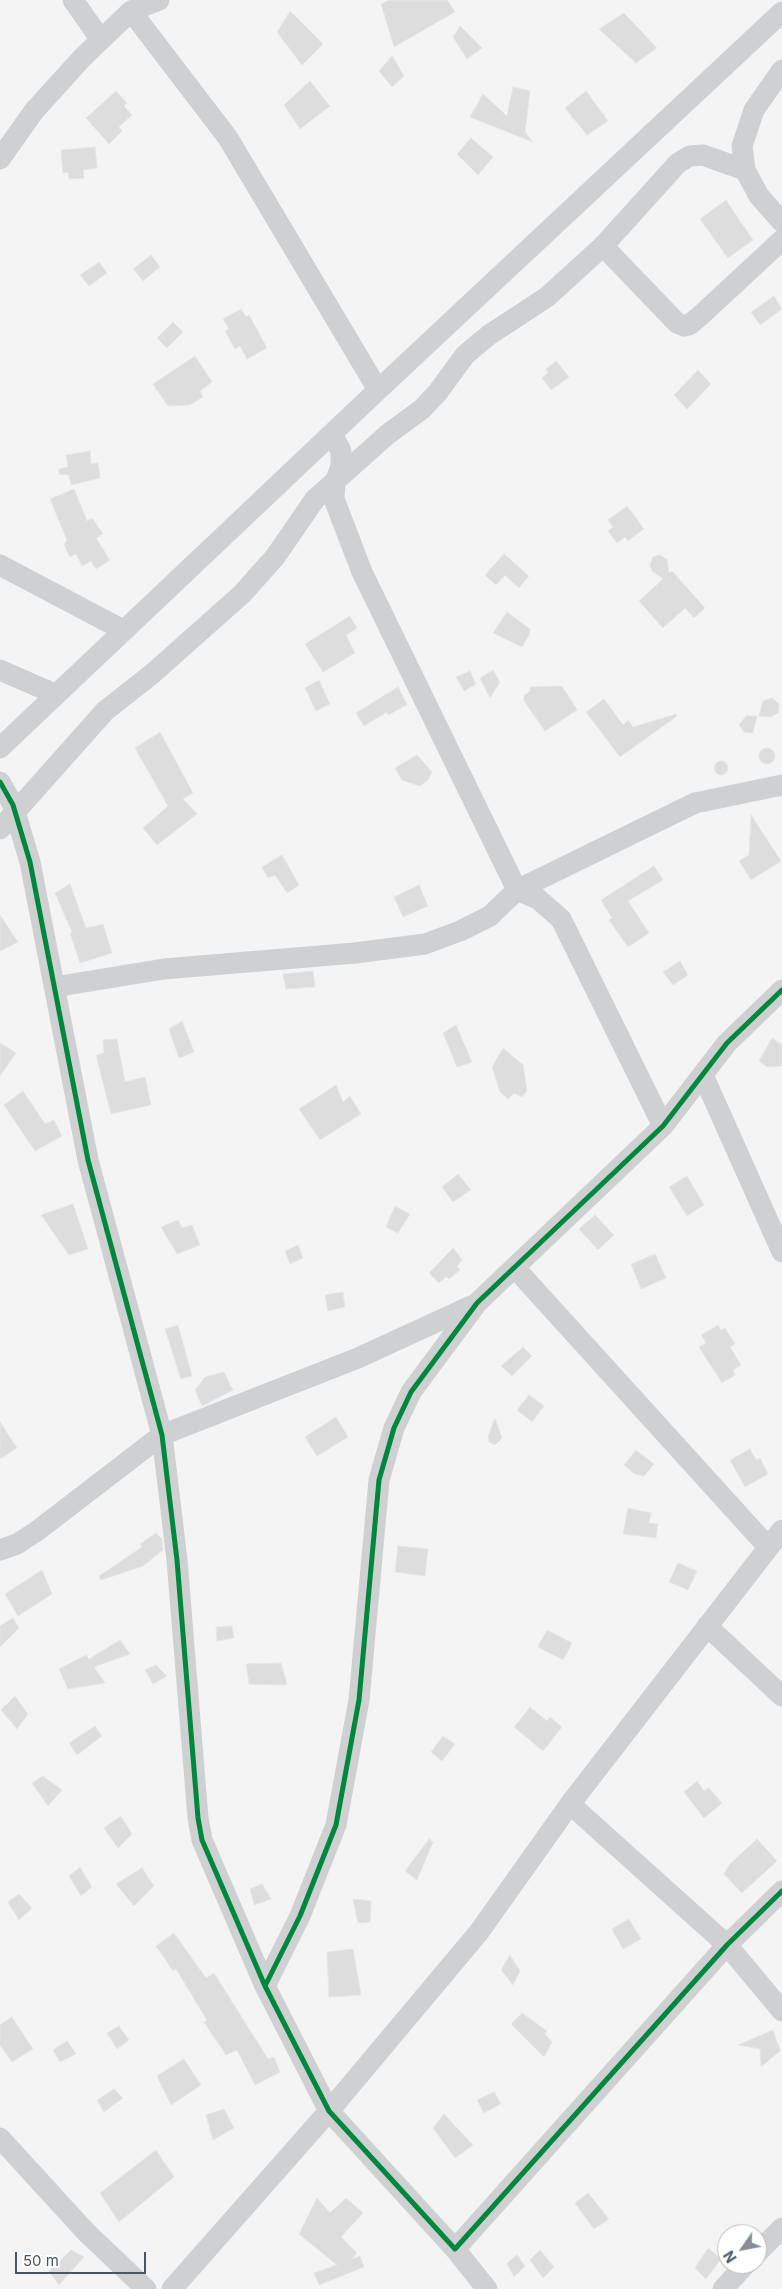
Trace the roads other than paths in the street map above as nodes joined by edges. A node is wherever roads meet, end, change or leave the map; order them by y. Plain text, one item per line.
1 (73, 0) edge
2 (159, 0) edge
3 (131, 11) junction
4 (782, 12) edge
5 (101, 40) junction
6 (782, 70) edge
7 (0, 159) edge
8 (745, 170) junction
9 (782, 222) edge
10 (782, 240) edge
11 (602, 246) junction
12 (378, 390) junction
13 (332, 434) junction
14 (335, 483) junction
15 (0, 565) edge
16 (124, 630) junction
17 (0, 670) edge
18 (55, 694) junction
19 (0, 748) edge
20 (0, 782) edge
21 (782, 784) edge
22 (15, 813) junction
23 (0, 828) edge
24 (518, 890) junction
25 (54, 987) junction
26 (782, 990) edge
27 (703, 1075) junction
28 (663, 1126) junction
29 (782, 1252) edge
30 (515, 1268) junction
31 (477, 1303) junction
32 (162, 1434) junction
33 (782, 1530) edge
34 (768, 1547) junction
35 (0, 1550) edge
36 (706, 1626) junction
37 (782, 1696) edge
38 (570, 1804) junction
39 (782, 1891) edge
40 (727, 1945) junction
41 (265, 1986) junction
42 (782, 2011) edge
43 (329, 2111) junction
44 (0, 2138) edge
45 (782, 2228) edge
46 (767, 2242) edge
47 (455, 2249) junction
48 (737, 2274) edge
49 (146, 2289) edge
50 (172, 2289) edge
51 (487, 2289) edge
52 (723, 2289) edge

1 - 5 street
2 - 3 street
3 - 5 street
3 - 12 street
4 - 12 street
5 - 7 street
6 - 8 street
8 - 9 street
8 - 11 street
10 - 11 street
11 - 14 street
12 - 13 street
13 - 14 street
13 - 16 street
14 - 22 street
14 - 24 street
15 - 16 street
16 - 18 street
17 - 18 street
18 - 19 street
20 - 22 street
21 - 24 street
22 - 23 street
22 - 25 street
24 - 25 street
24 - 28 street
25 - 32 street
26 - 27 street
27 - 28 street
27 - 29 street
28 - 30 street
30 - 31 street
30 - 34 street
31 - 32 street
31 - 41 street
32 - 35 street
32 - 41 street
33 - 34 street
34 - 36 street
36 - 37 street
36 - 38 street
38 - 40 street
38 - 43 street
39 - 40 street
40 - 42 street
40 - 47 street
41 - 43 street
43 - 47 street
43 - 50 street
44 - 49 street
45 - 46 street
47 - 51 street
48 - 52 street

